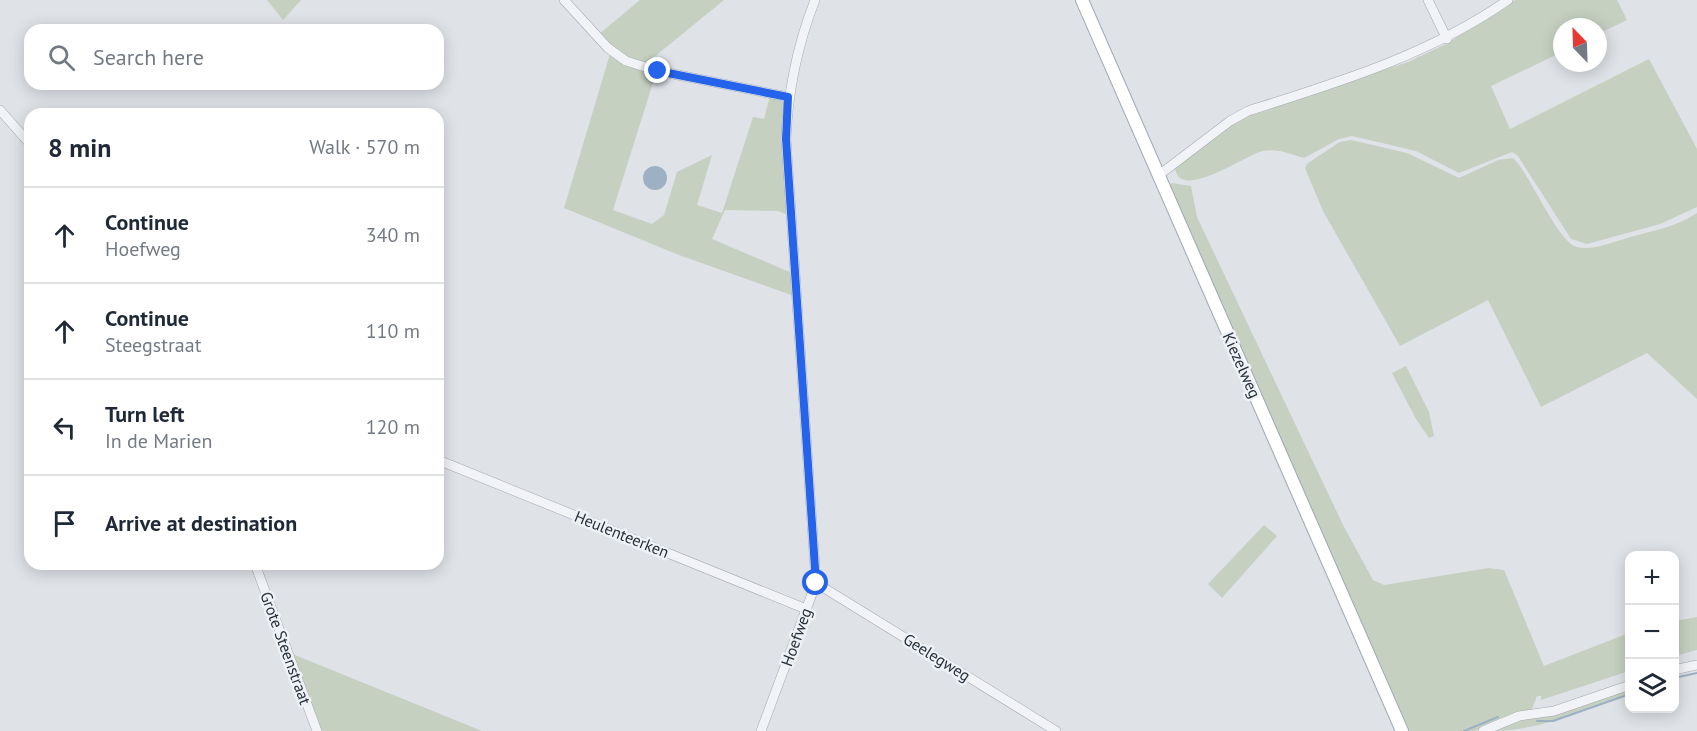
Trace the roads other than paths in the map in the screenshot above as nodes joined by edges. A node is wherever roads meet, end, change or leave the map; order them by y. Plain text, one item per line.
1 (564, 0) edge
2 (815, 0) edge
3 (1082, 0) edge
4 (1428, 0) edge
5 (1508, 0) edge
6 (1447, 39) junction
7 (788, 97) junction
8 (0, 110) edge
9 (24, 137) edge
10 (1159, 175) junction
11 (444, 462) edge
12 (257, 570) edge
13 (816, 583) junction
14 (806, 609) junction
15 (1697, 664) edge
16 (1679, 668) edge
17 (1625, 686) edge
18 (317, 731) edge
19 (761, 731) edge
20 (1056, 731) edge
21 (1402, 731) edge
22 (1483, 731) edge

1 - 7 street
2 - 7 street, Hoefweg
3 - 10 main road, Kiezelweg
4 - 6 street
5 - 6 street
6 - 10 street
7 - 13 street, Hoefweg
8 - 9 street
10 - 21 main road, Kiezelweg
11 - 14 street, Heulenteerken
12 - 18 street, Grote Steenstraat
13 - 14 street, Hoefweg
13 - 20 street, Geelegweg
14 - 19 street, Hoefweg
15 - 16 street
17 - 22 street

